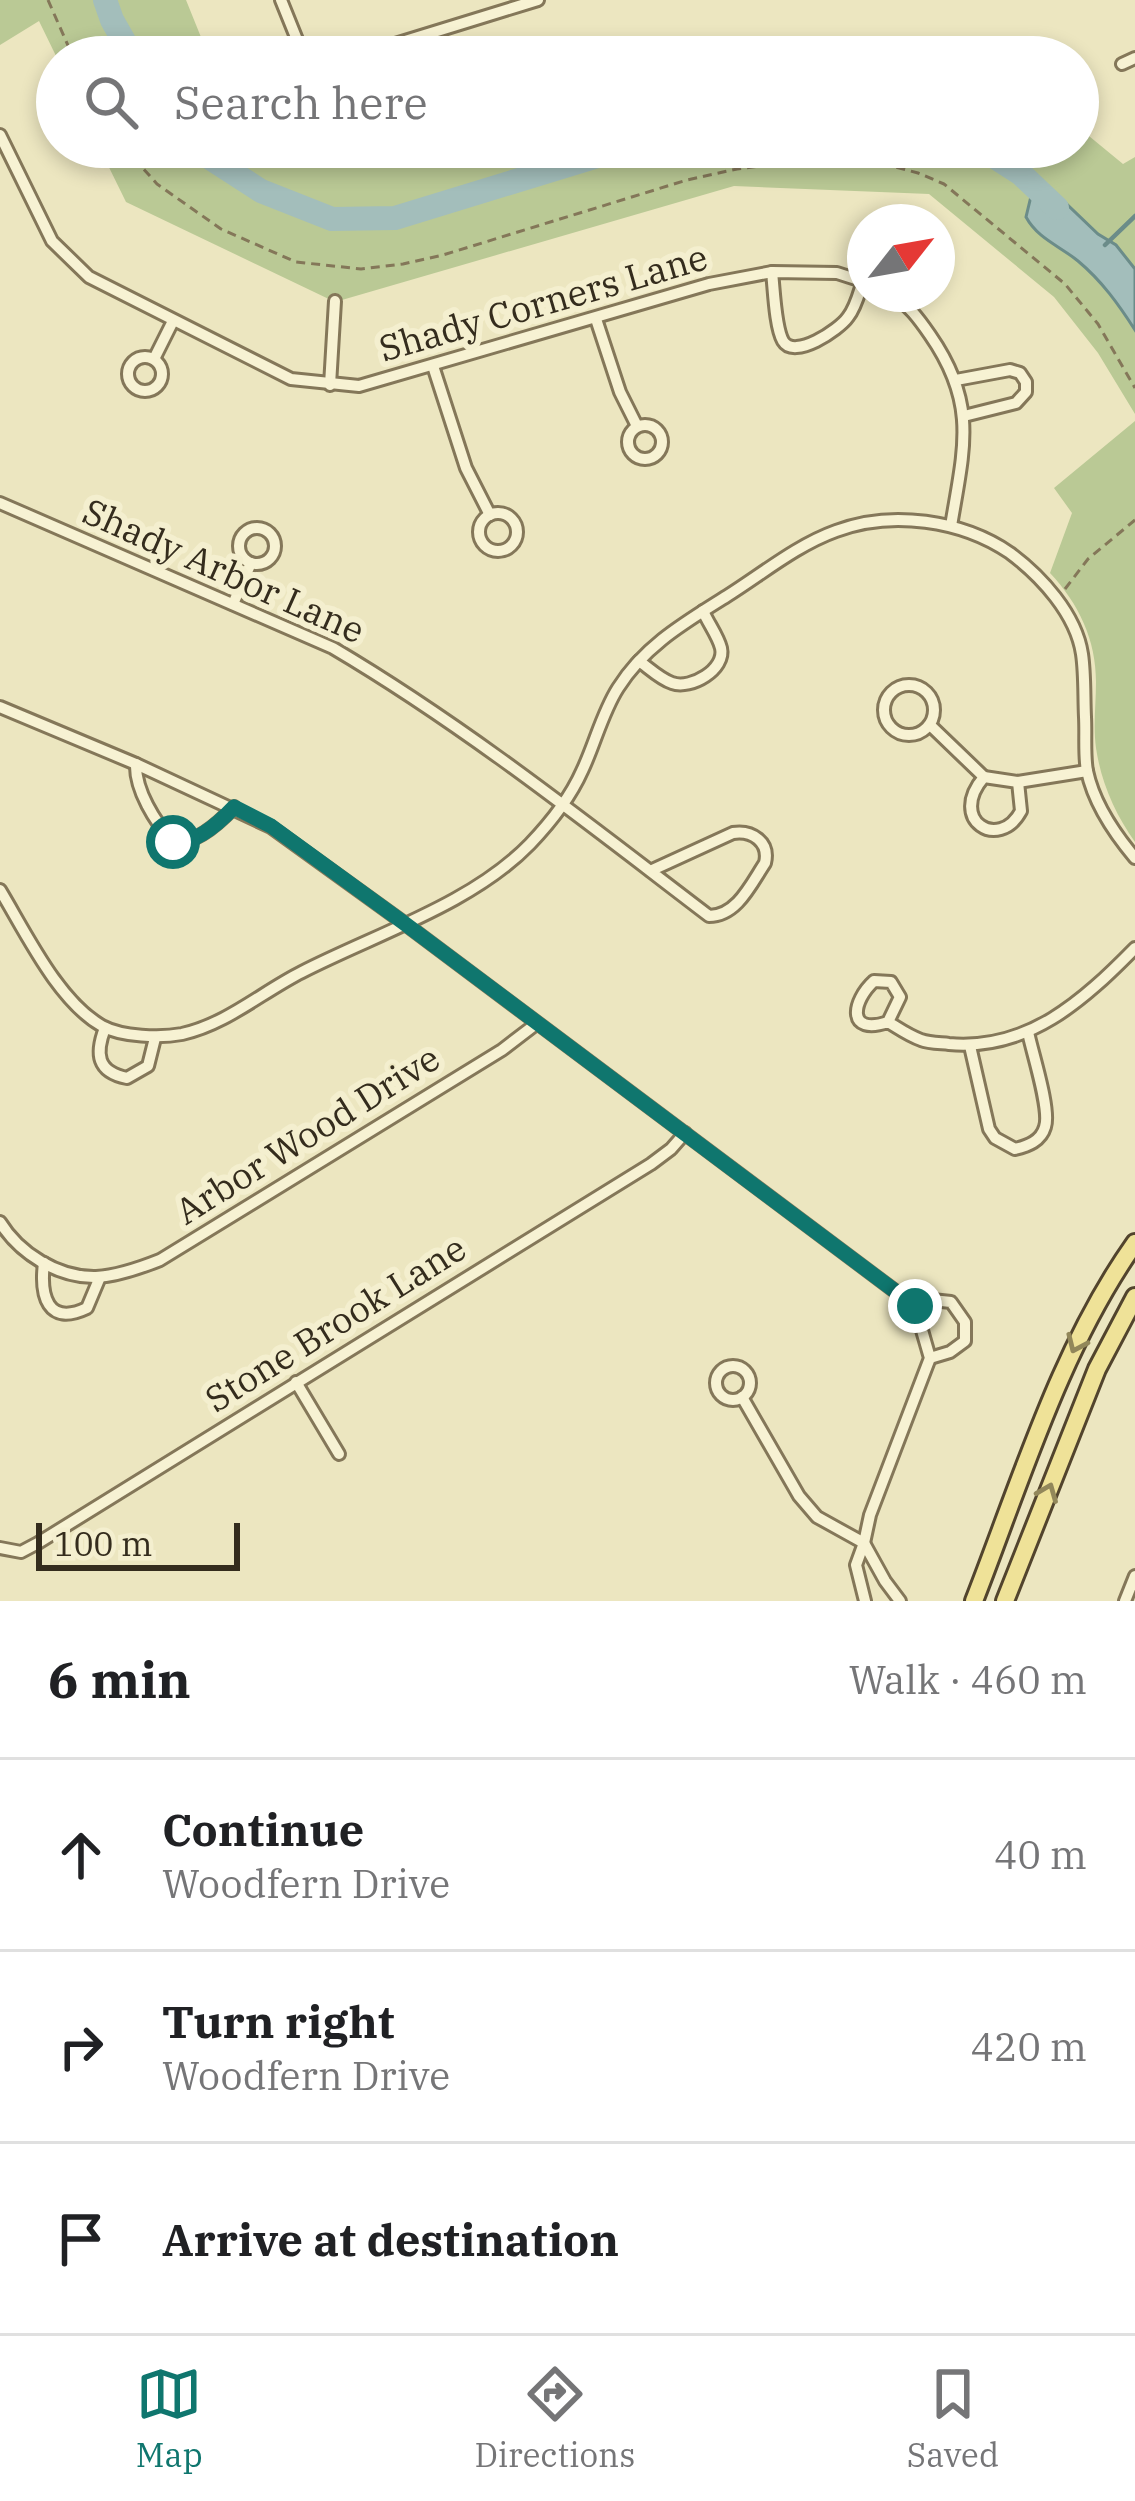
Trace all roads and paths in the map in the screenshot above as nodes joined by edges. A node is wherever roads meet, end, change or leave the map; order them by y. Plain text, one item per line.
1 (281, 0) edge
2 (538, 0) edge
3 (49, 3) edge
4 (64, 36) edge
5 (296, 36) edge
6 (421, 36) edge
7 (1135, 58) edge
8 (1122, 64) dead end
9 (0, 135) edge
10 (4, 157) edge
11 (143, 168) edge
12 (750, 168) edge
13 (901, 168) edge
14 (772, 272) junction
15 (847, 276) edge
16 (335, 301) dead end
17 (851, 312) edge
18 (912, 312) edge
19 (596, 319) junction
20 (173, 321) junction
21 (154, 359) dead end
22 (433, 366) junction
23 (956, 380) junction
24 (330, 385) junction
25 (1135, 388) edge
26 (964, 416) junction
27 (637, 426) dead end
28 (0, 503) edge
29 (490, 515) dead end
30 (1135, 520) edge
31 (951, 526) junction
32 (251, 563) dead end
33 (1055, 599) junction
34 (233, 604) junction
35 (703, 611) junction
36 (639, 661) junction
37 (0, 707) edge
38 (930, 725) junction
39 (136, 764) junction
40 (1087, 771) junction
41 (984, 777) junction
42 (1018, 782) junction
43 (563, 805) junction
44 (234, 807) junction
45 (1135, 858) edge
46 (650, 871) junction
47 (0, 890) edge
48 (404, 923) junction
49 (1135, 948) edge
50 (887, 1022) junction
51 (536, 1024) junction
52 (105, 1028) junction
53 (1028, 1032) junction
54 (155, 1038) junction
55 (970, 1046) junction
56 (686, 1133) junction
57 (0, 1222) edge
58 (1135, 1244) edge
59 (44, 1263) junction
60 (100, 1277) junction
61 (1135, 1297) edge
62 (915, 1306) junction
63 (930, 1358) junction
64 (296, 1382) junction
65 (742, 1397) dead end
66 (1044, 1421) junction
67 (1072, 1431) junction
68 (340, 1454) dead end
69 (865, 1543) junction
70 (5, 1550) edge
71 (1135, 1576) edge
72 (865, 1601) edge
73 (901, 1601) edge
74 (974, 1601) edge
75 (1005, 1601) edge
76 (1125, 1601) edge

1 - 5 street
2 - 6 street
3 - 4 path
7 - 8 street
9 - 10 street
10 - 20 street
11 - 12 path
13 - 25 path
14 - 15 street, Shady Corners Lane
14 - 17 street, Shady Corners Lane
14 - 19 street, Shady Corners Lane
16 - 24 street
18 - 23 street
19 - 22 street, Shady Corners Lane
19 - 27 street
20 - 21 street
20 - 24 street
22 - 24 street, Shady Corners Lane
22 - 29 street
23 - 26 street
23 - 26 street
26 - 31 street
28 - 34 street, Shady Arbor Lane
30 - 33 path
31 - 33 street
31 - 35 street
32 - 34 street
33 - 40 street
34 - 43 street, Shady Arbor Lane
35 - 36 street
35 - 36 street
36 - 43 street
37 - 39 street
38 - 38 street
38 - 41 street
39 - 44 street
39 - 44 street
40 - 42 street
40 - 45 street
41 - 42 street
41 - 42 street
43 - 46 street, Shady Arbor Lane
43 - 48 street
44 - 48 street
46 - 46 street, Shady Arbor Lane
47 - 52 street
48 - 51 street
48 - 54 street
49 - 53 street
50 - 50 street
50 - 55 street
51 - 56 street
51 - 60 street, Arbor Wood Drive
52 - 54 street
52 - 54 street
53 - 55 street
53 - 55 street
56 - 62 street
56 - 64 street, Stone Brook Lane
57 - 59 street, Arbor Wood Drive
58 -> 66 main road
59 - 60 street, Arbor Wood Drive
59 - 60 street, Arbor Wood Drive
61 - 67 main road
62 - 63 street
62 - 63 street
63 - 69 street
64 - 68 street
64 - 70 street, Stone Brook Lane
65 - 69 street
66 - 67 main road
66 - 74 main road
75 -> 67 main road
69 - 72 street
69 - 73 street
71 - 76 street

